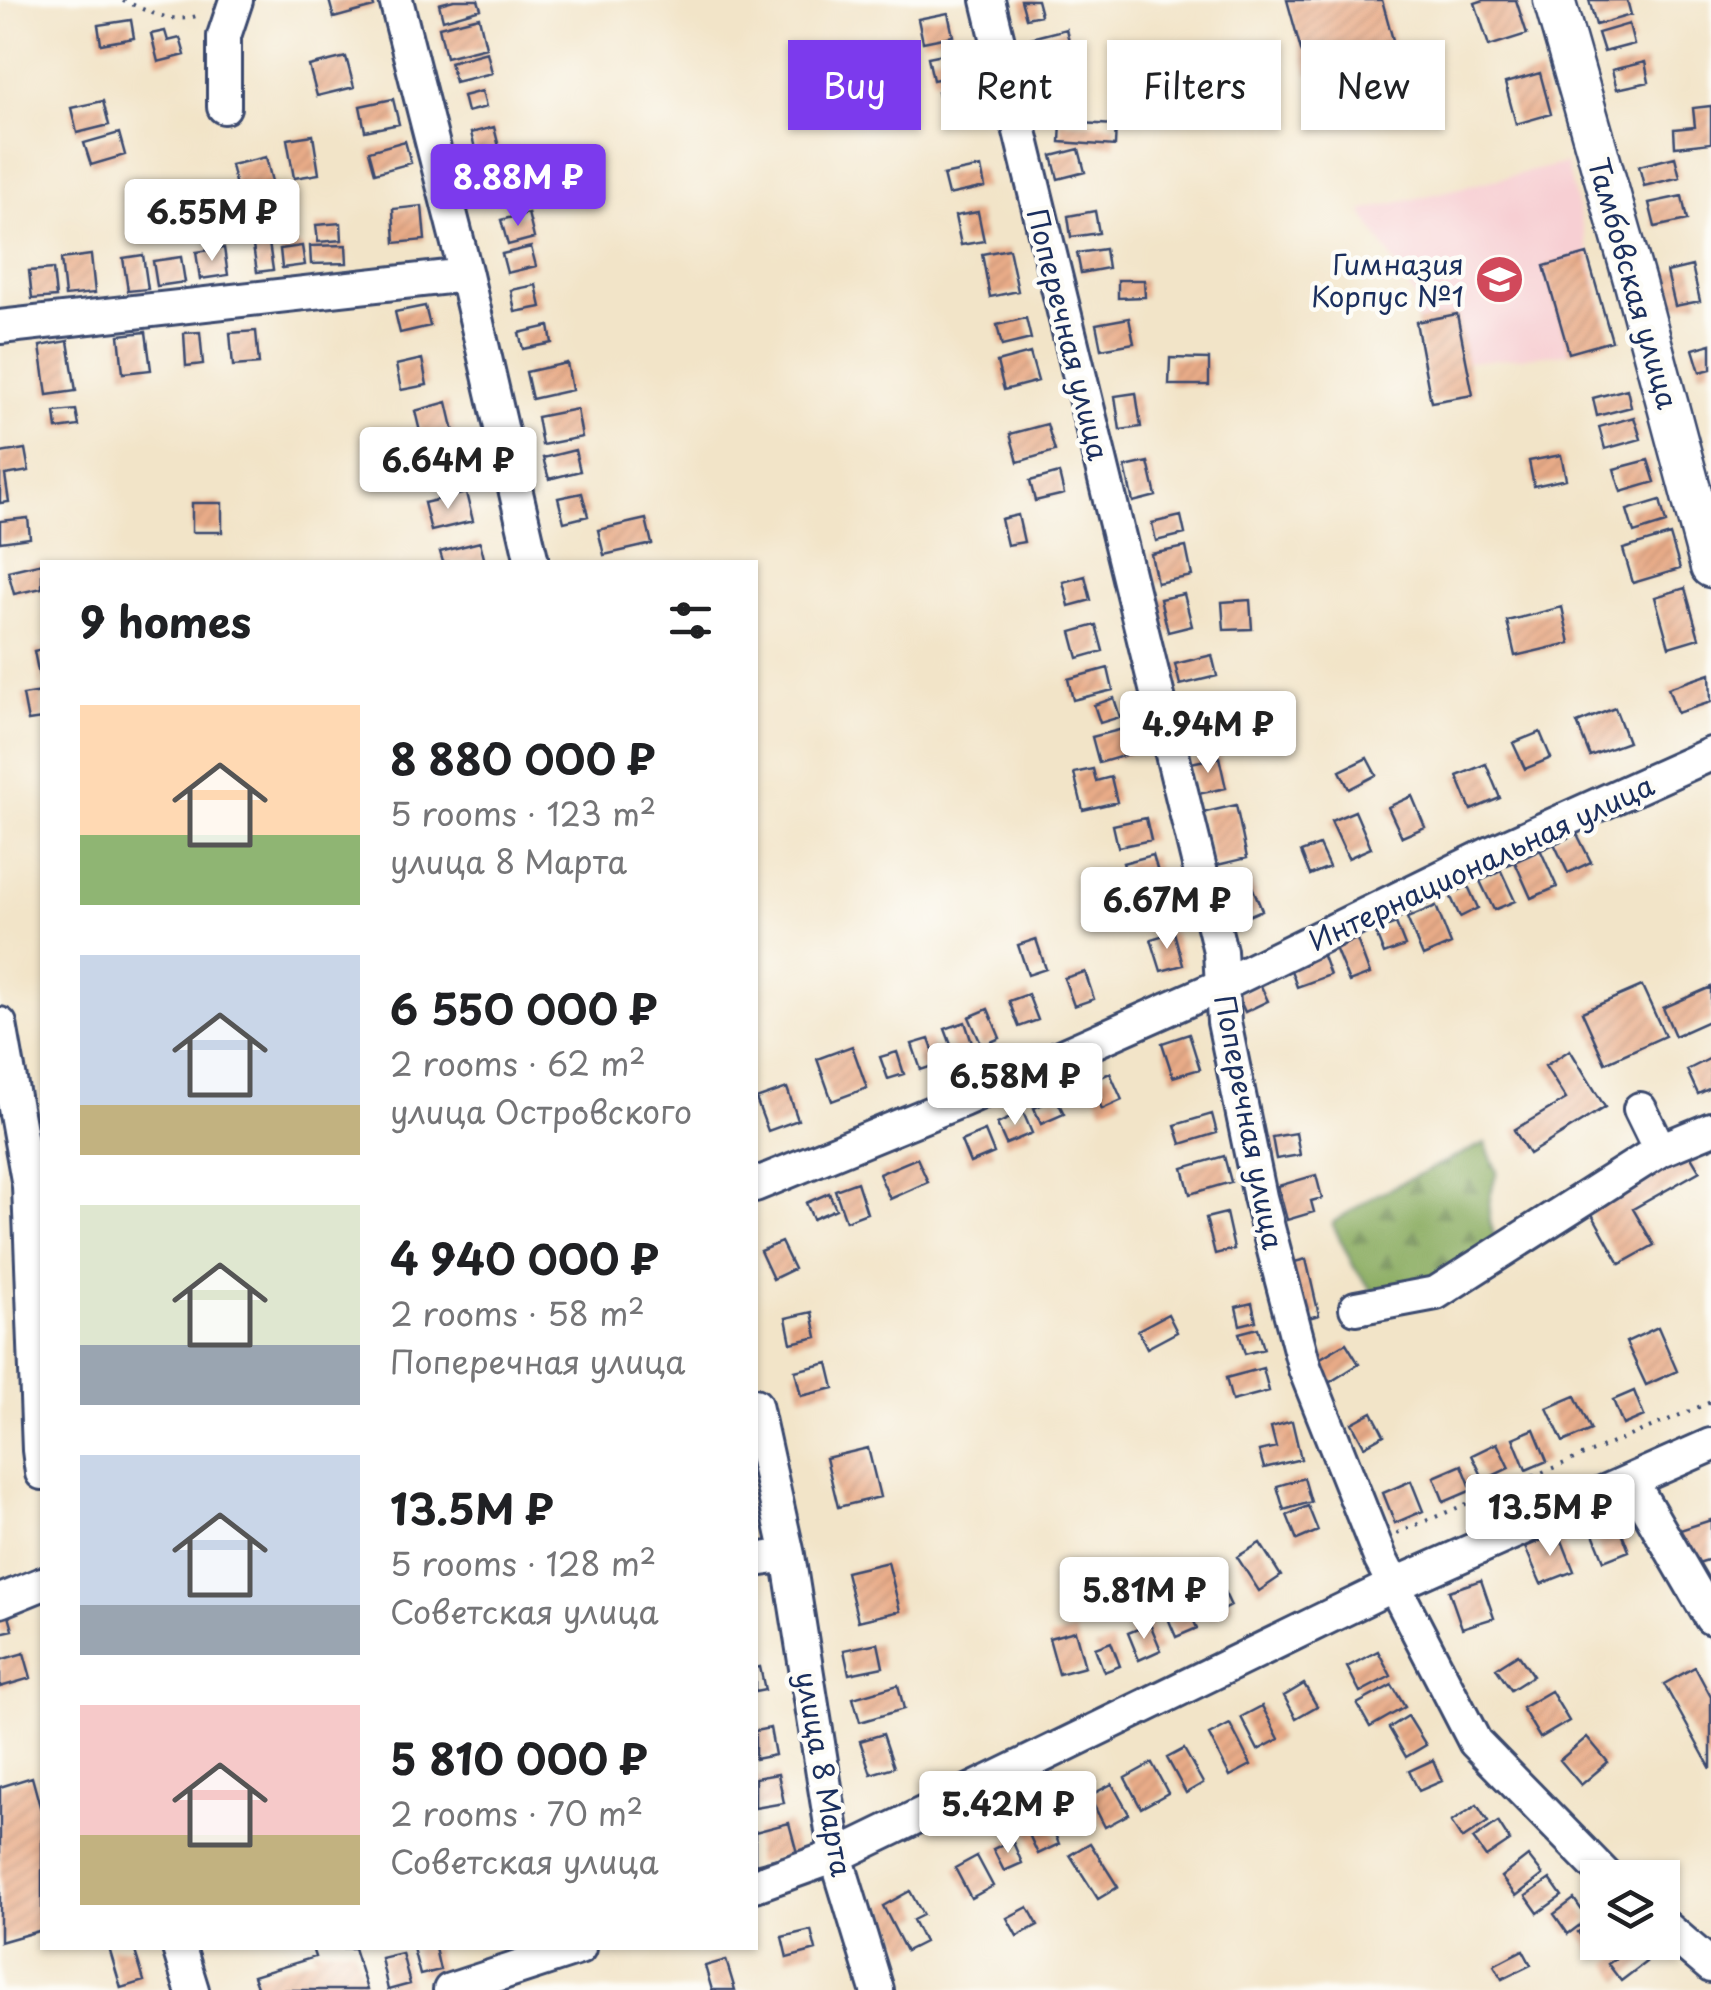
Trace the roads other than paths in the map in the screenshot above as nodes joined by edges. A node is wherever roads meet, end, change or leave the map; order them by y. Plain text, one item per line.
1 (236, 0) edge
2 (396, 0) edge
3 (988, 0) edge
4 (1554, 0) edge
5 (224, 107) dead end
6 (466, 275) junction
7 (0, 327) edge
8 (532, 560) edge
9 (1711, 567) edge
10 (1711, 754) edge
11 (1222, 985) junction
12 (0, 1024) edge
13 (5, 1083) edge
14 (1640, 1109) dead end
15 (1711, 1129) edge
16 (1660, 1150) junction
17 (758, 1184) edge
18 (1356, 1308) dead end
19 (40, 1393) edge
20 (758, 1434) edge
21 (1711, 1445) edge
22 (1632, 1482) junction
23 (771, 1558) edge
24 (40, 1585) edge
25 (1392, 1586) junction
26 (0, 1601) edge
27 (1710, 1613) edge
28 (836, 1856) junction
29 (1590, 1860) edge
30 (758, 1884) edge
31 (1680, 1939) edge
32 (180, 1950) edge
33 (577, 1950) edge
34 (1711, 1966) edge
35 (541, 1976) edge
36 (192, 1990) edge
37 (450, 1990) edge
38 (877, 1990) edge

1 - 5 street
2 - 6 street
3 - 11 street, Поперечная улица
4 - 9 main road, Тамбовская улица
6 - 7 street
6 - 8 street
10 - 11 street, Интернациональная улица
11 - 17 street, Интернациональная улица
11 - 25 street, Поперечная улица
12 - 13 street
13 - 19 street
14 - 16 street
15 - 16 street
16 - 18 street
20 - 23 street, улица 8 Марта
21 - 22 street
22 - 25 street
22 - 27 street
23 - 28 street, улица 8 Марта
24 - 26 street
25 - 28 street
25 - 29 street, Поперечная улица
28 - 30 street
28 - 38 street, улица 8 Марта
31 - 34 street
32 - 36 street
33 - 35 street
35 - 37 street

